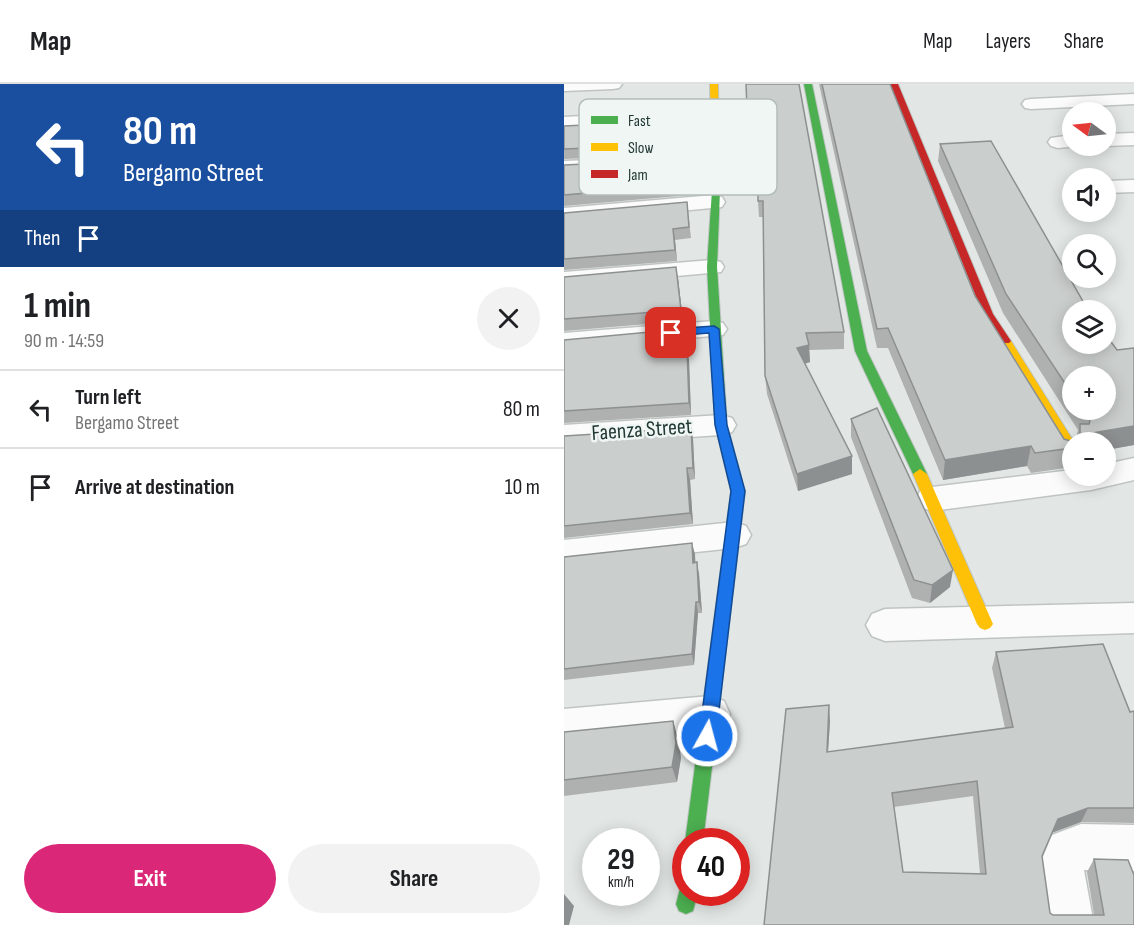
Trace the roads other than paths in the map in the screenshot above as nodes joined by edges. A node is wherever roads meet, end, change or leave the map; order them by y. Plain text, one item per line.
1 (613, 84) edge
2 (808, 84) edge
3 (894, 84) edge
4 (564, 86) edge
5 (1134, 99) edge
6 (1031, 105) dead end
7 (579, 122) edge
8 (564, 123) edge
9 (1134, 139) edge
10 (1116, 140) edge
11 (579, 166) edge
12 (564, 167) edge
13 (1134, 186) edge
14 (1116, 187) edge
15 (715, 195) edge
16 (714, 202) junction
17 (564, 215) edge
18 (712, 267) junction
19 (564, 279) edge
20 (714, 329) junction
21 (564, 341) edge
22 (721, 425) junction
23 (1062, 434) edge
24 (564, 435) edge
25 (1134, 469) edge
26 (1116, 472) edge
27 (1062, 481) edge
28 (932, 499) junction
29 (734, 535) junction
30 (564, 553) edge
31 (1134, 618) edge
32 (985, 624) junction
33 (885, 625) dead end
34 (710, 714) junction
35 (564, 728) edge
36 (696, 828) edge
37 (1134, 848) edge
38 (1070, 925) edge

1 - 4 street
2 - 28 street
3 - 23 street
5 - 6 street
7 - 8 street
9 - 10 street
11 - 12 street
13 - 14 street
15 - 16 street
16 - 17 street
16 - 18 street
18 - 19 street
18 - 20 street
20 - 21 street
20 - 22 street
22 - 24 street, Faenza Street
22 - 29 street
25 - 26 street
27 - 28 street
28 - 32 street
29 - 30 street
29 - 34 street
31 - 32 street
32 - 33 street
34 - 35 street
34 - 36 street
37 - 38 street

